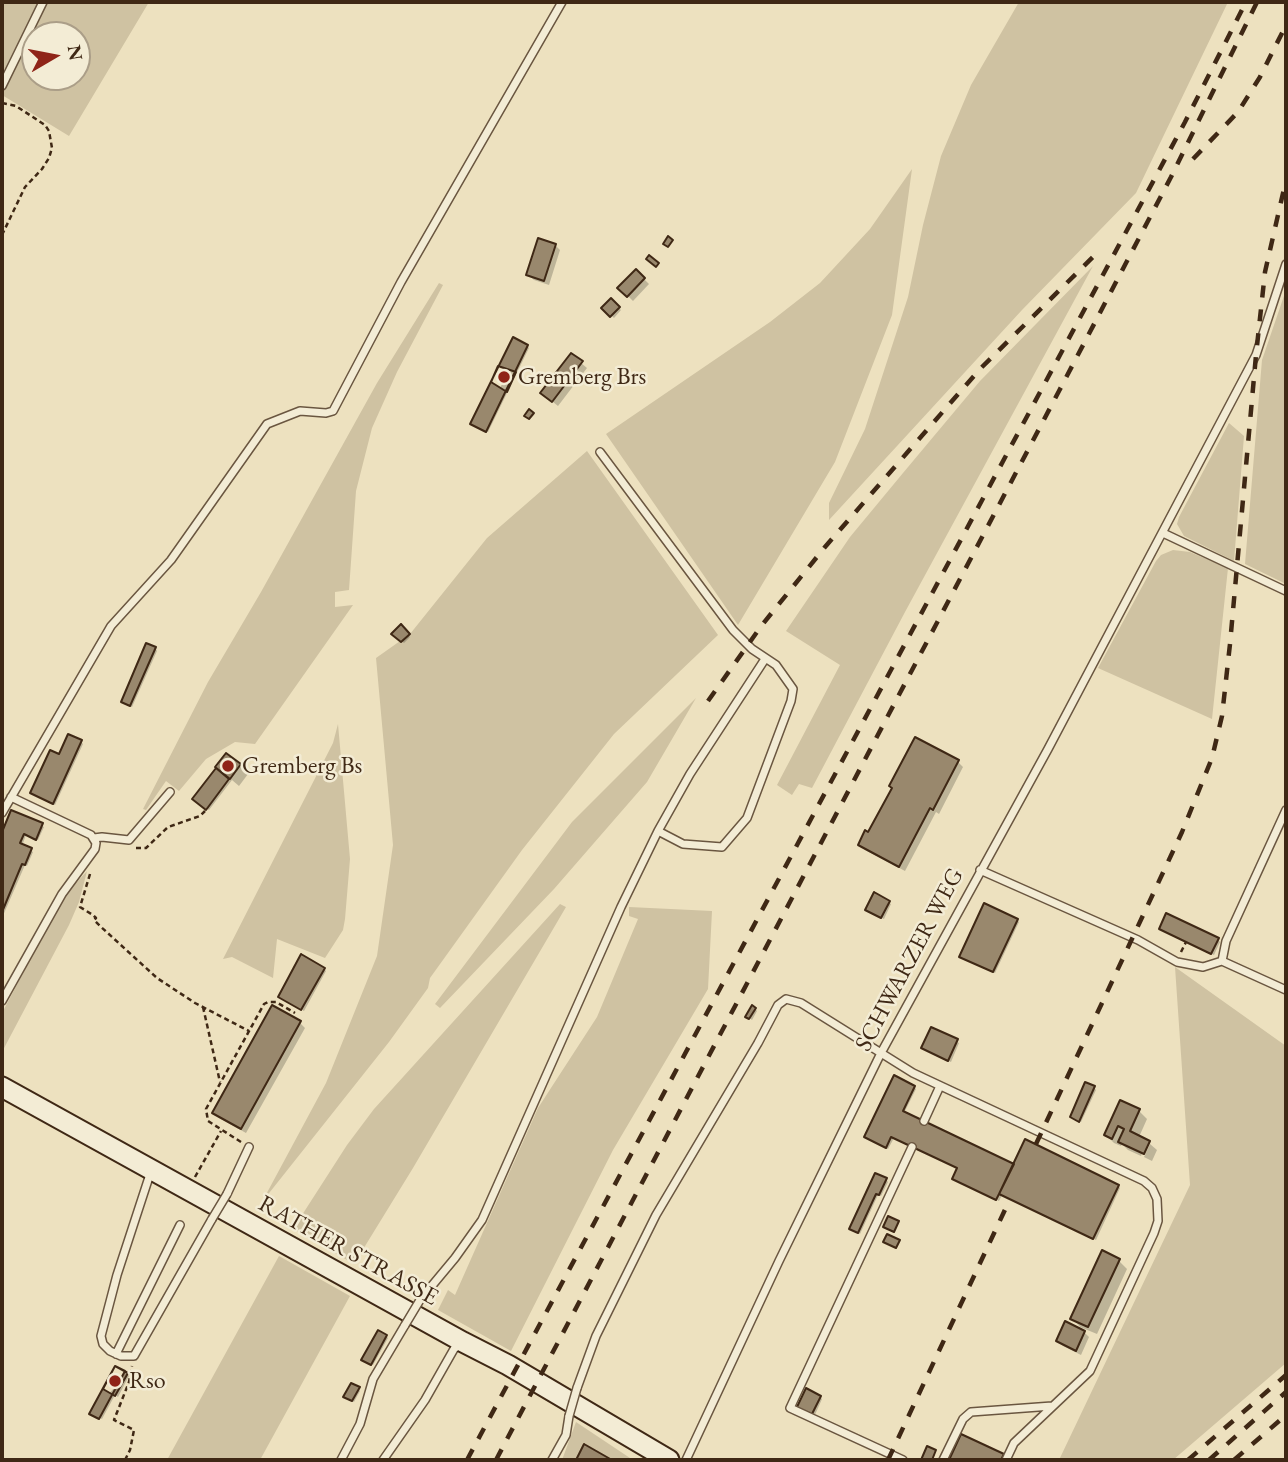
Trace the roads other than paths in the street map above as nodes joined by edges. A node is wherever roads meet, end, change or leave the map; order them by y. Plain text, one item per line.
1 (43, 2) edge
2 (562, 2) edge
3 (2, 86) edge
4 (1286, 264) edge
5 (600, 452) dead end
6 (1163, 533) junction
7 (1286, 591) edge
8 (765, 659) junction
9 (170, 792) dead end
10 (11, 797) junction
11 (1286, 810) edge
12 (2, 813) edge
13 (658, 831) junction
14 (94, 838) junction
15 (980, 870) junction
16 (1222, 961) junction
17 (1286, 990) edge
18 (2, 1001) edge
19 (881, 1053) junction
20 (940, 1086) junction
21 (2, 1087) edge
22 (924, 1121) dead end
23 (249, 1147) road end
24 (912, 1147) dead end
25 (151, 1170) junction
26 (180, 1225) dead end
27 (463, 1342) junction
28 (116, 1354) junction
29 (1053, 1406) junction
30 (665, 1459) edge
31 (341, 1460) edge
32 (383, 1460) edge
33 (552, 1460) edge
34 (686, 1460) edge
35 (903, 1460) edge
36 (943, 1460) edge
37 (1006, 1460) edge

1 - 3 lane
2 - 10 lane
4 - 6 lane, SCHWARZER WEG
5 - 8 lane
6 - 7 lane
6 - 15 lane, SCHWARZER WEG
8 - 13 lane
8 - 13 lane
9 - 14 lane
10 - 12 lane
10 - 14 lane
11 - 16 lane
13 - 31 lane, bridge
14 - 18 lane
15 - 16 lane
15 - 19 lane, SCHWARZER WEG
16 - 17 lane
19 - 20 lane
19 - 33 lane, bridge
19 - 34 lane, SCHWARZER WEG
20 - 22 lane
20 - 29 lane
21 - 25 street, RATHER STRASSE
23 - 28 lane, bridge
24 - 35 lane
25 - 27 street, RATHER STRASSE
25 - 28 lane
26 - 28 lane
27 - 30 street, RATHER STRASSE
27 - 32 lane
29 - 36 lane
29 - 37 lane

